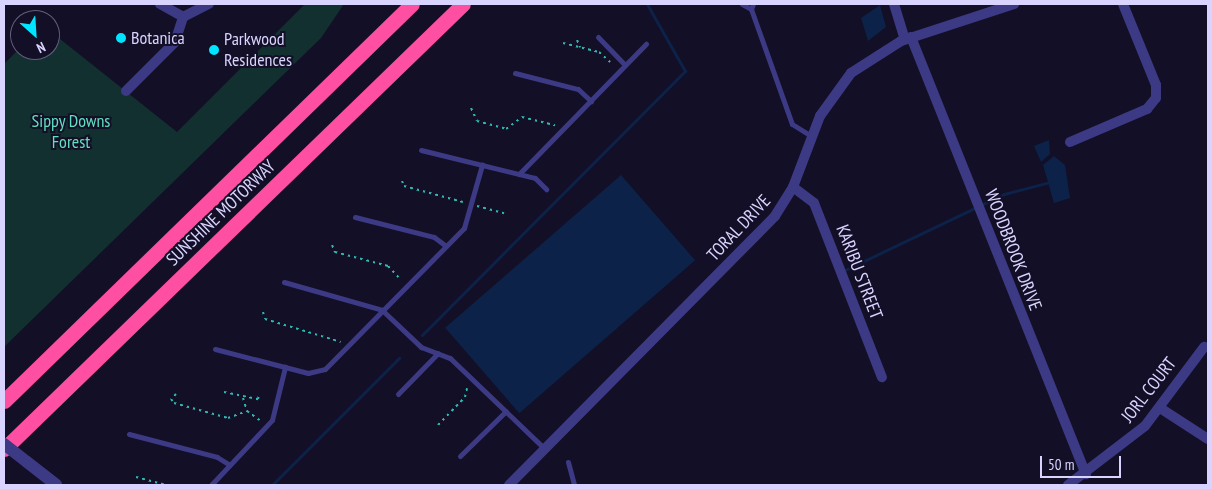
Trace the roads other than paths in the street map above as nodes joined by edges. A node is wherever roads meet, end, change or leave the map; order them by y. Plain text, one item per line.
1 (160, 4) edge
2 (209, 4) edge
3 (407, 4) edge
4 (412, 4) edge
5 (742, 4) edge
6 (894, 4) edge
7 (1014, 4) edge
8 (1123, 4) edge
9 (462, 5) edge
10 (752, 6) edge
11 (183, 17) junction
12 (598, 37) dead end
13 (908, 38) junction
14 (373, 42) junction
15 (646, 44) dead end
16 (625, 65) junction
17 (515, 73) dead end
18 (126, 91) dead end
19 (590, 100) junction
20 (811, 136) junction
21 (1070, 142) dead end
22 (421, 150) dead end
23 (482, 165) junction
24 (519, 174) junction
25 (793, 187) junction
26 (546, 189) dead end
27 (355, 217) dead end
28 (446, 246) junction
29 (284, 282) dead end
30 (382, 310) junction
31 (1204, 347) dead end
32 (215, 349) dead end
33 (438, 353) junction
34 (285, 367) junction
35 (882, 377) dead end
36 (398, 394) dead end
37 (4, 401) edge
38 (1160, 408) junction
39 (506, 410) junction
40 (129, 434) dead end
41 (1208, 439) edge
42 (4, 444) edge
43 (545, 448) junction
44 (4, 449) edge
45 (460, 456) dead end
46 (568, 462) dead end
47 (230, 466) junction
48 (1086, 474) junction
49 (56, 485) edge
50 (210, 485) edge
51 (509, 485) edge
52 (574, 485) edge
53 (1068, 485) edge

1 - 11 street
2 - 11 street
3 - 14 highway
4 - 14 highway, SUNSHINE MOTORWAY
5 - 10 lane
6 - 13 street, WOODBROOK DRIVE
7 - 13 street, TORAL DRIVE
8 - 21 street
9 - 44 highway, SUNSHINE MOTORWAY
10 - 20 lane
11 - 18 street
12 - 16 lane
13 - 20 street, TORAL DRIVE
13 - 48 street, WOODBROOK DRIVE
14 - 37 highway, SUNSHINE MOTORWAY
15 - 16 lane
16 - 19 lane
17 - 19 lane
19 - 24 lane
20 - 25 street, TORAL DRIVE
22 - 23 lane
23 - 24 lane
23 - 28 lane
24 - 26 lane
25 - 35 street, KARIBU STREET
25 - 43 street, TORAL DRIVE
27 - 28 lane
28 - 30 lane
29 - 30 lane
30 - 33 lane
30 - 34 lane
31 - 38 street, JORL COURT
32 - 34 lane
33 - 36 lane
33 - 39 lane
34 - 47 lane
38 - 41 street
38 - 48 street, JORL COURT
39 - 43 lane
39 - 45 lane
40 - 47 lane
42 - 49 street, bridge
43 - 51 street, TORAL DRIVE
46 - 52 lane
47 - 50 lane
48 - 53 street, JORL COURT

